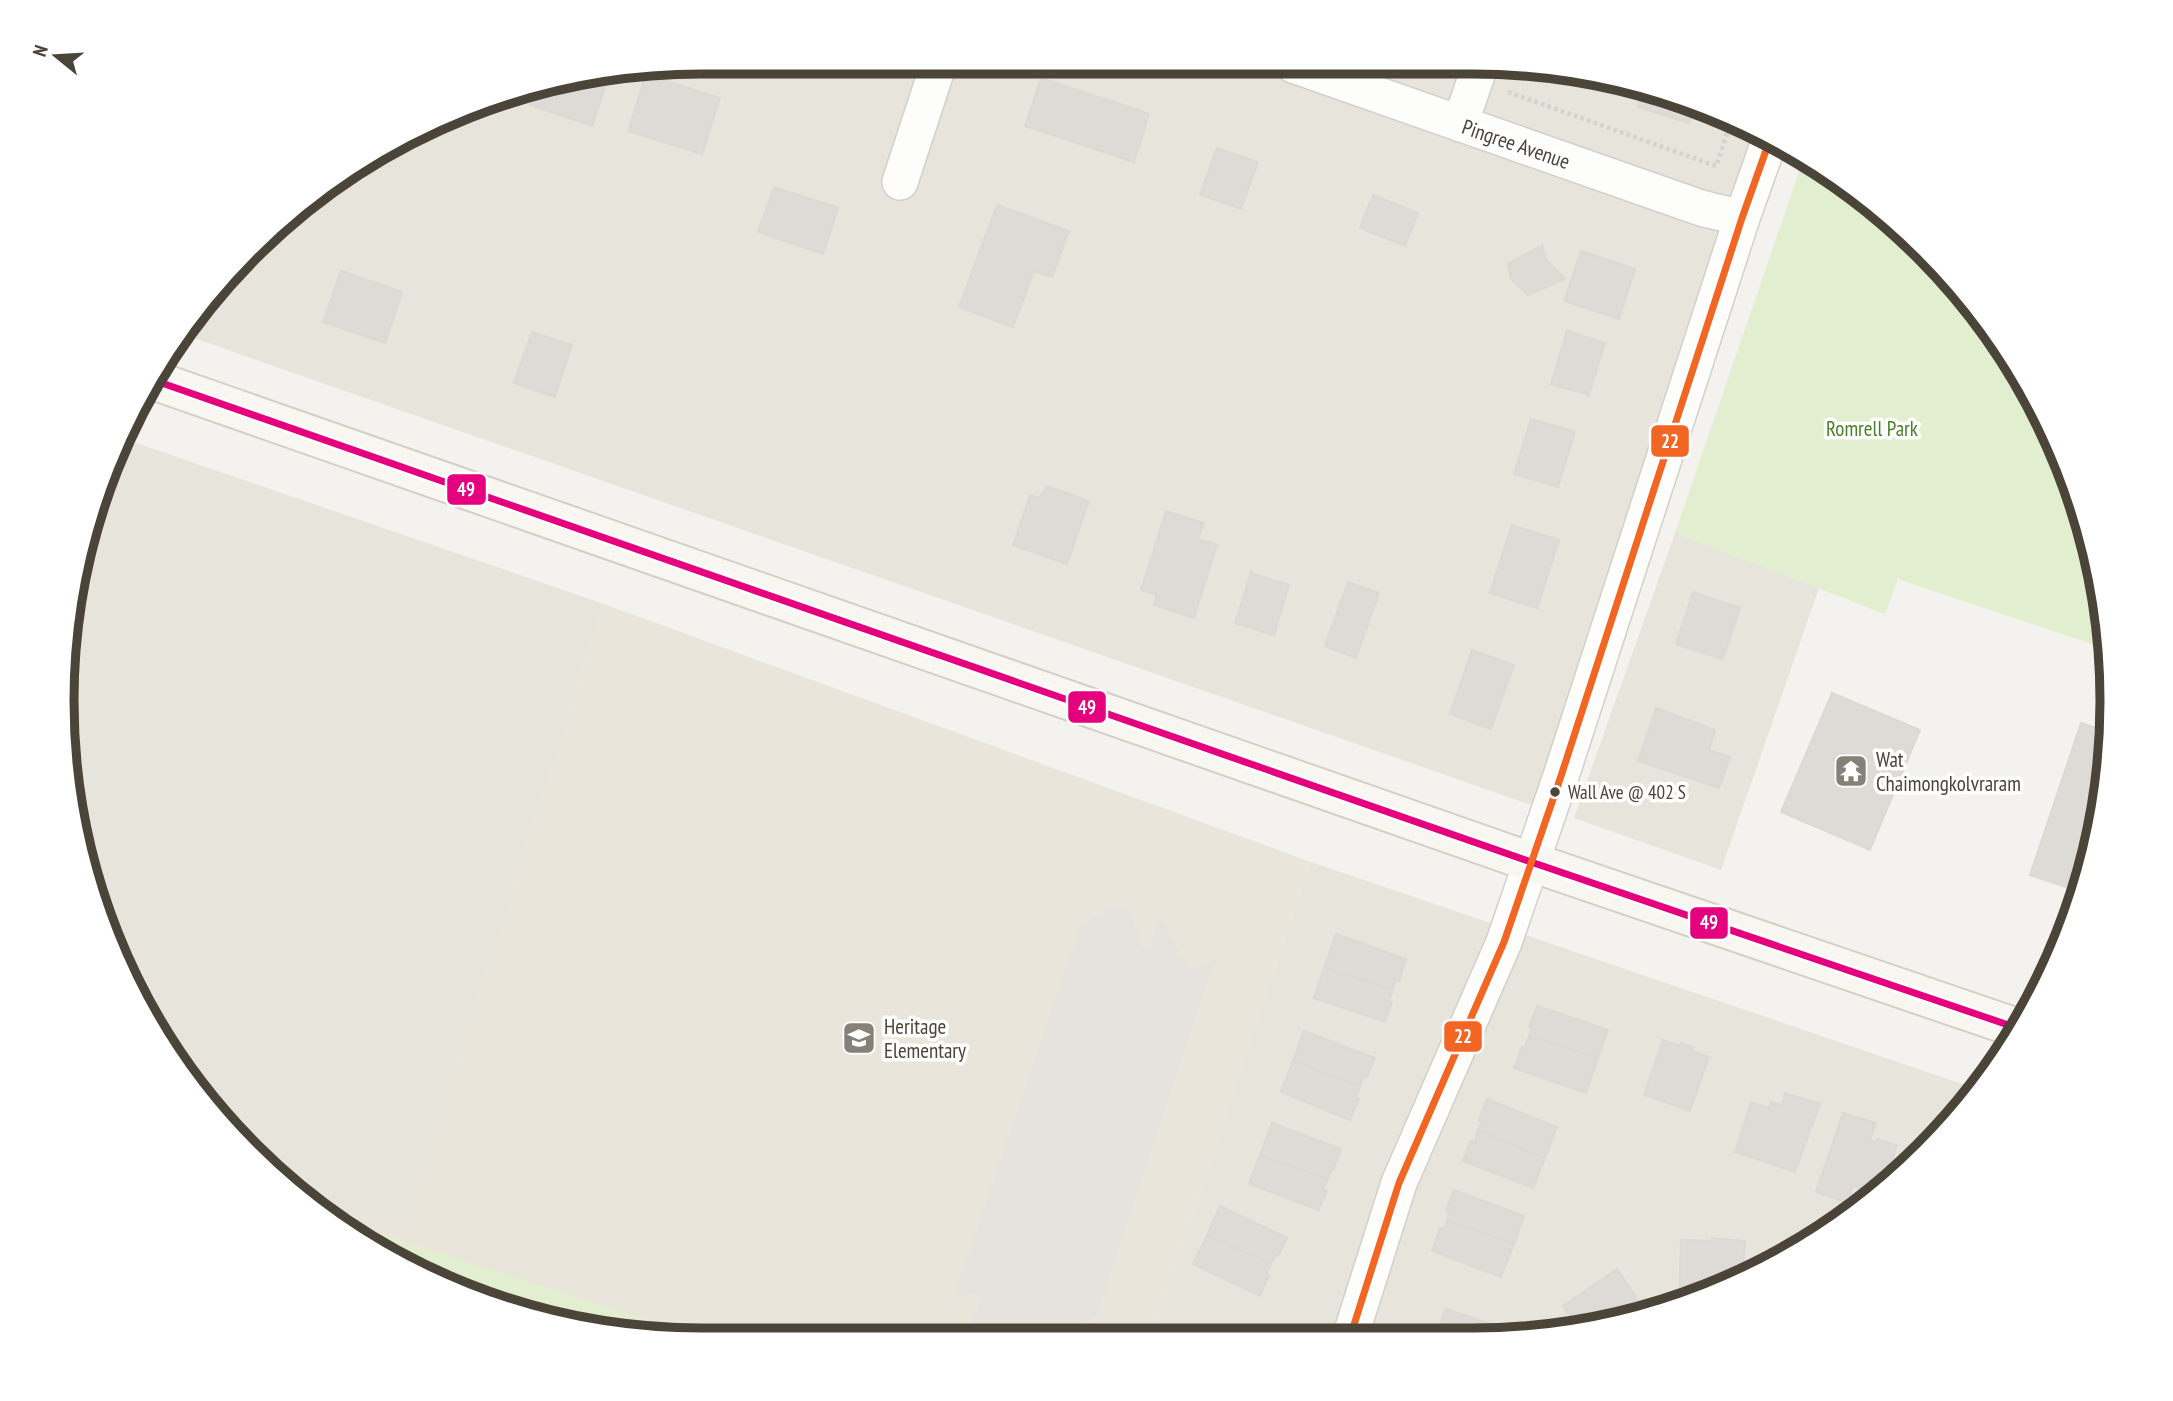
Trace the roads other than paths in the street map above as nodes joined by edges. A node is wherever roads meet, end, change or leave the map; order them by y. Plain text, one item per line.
1 (935, 74) edge
2 (1318, 74) edge
3 (1477, 74) edge
4 (1460, 124) junction
5 (1767, 147) edge
6 (900, 182) dead end
7 (1742, 218) junction
8 (161, 383) edge
9 (1531, 862) junction
10 (2008, 1025) edge
11 (1353, 1328) edge

1 - 6 street
2 - 4 street, Pingree Avenue
3 - 4 street
4 - 7 street, Pingree Avenue
5 - 7 street
7 - 9 street
8 - 9 main road
9 - 10 main road
9 - 11 street

